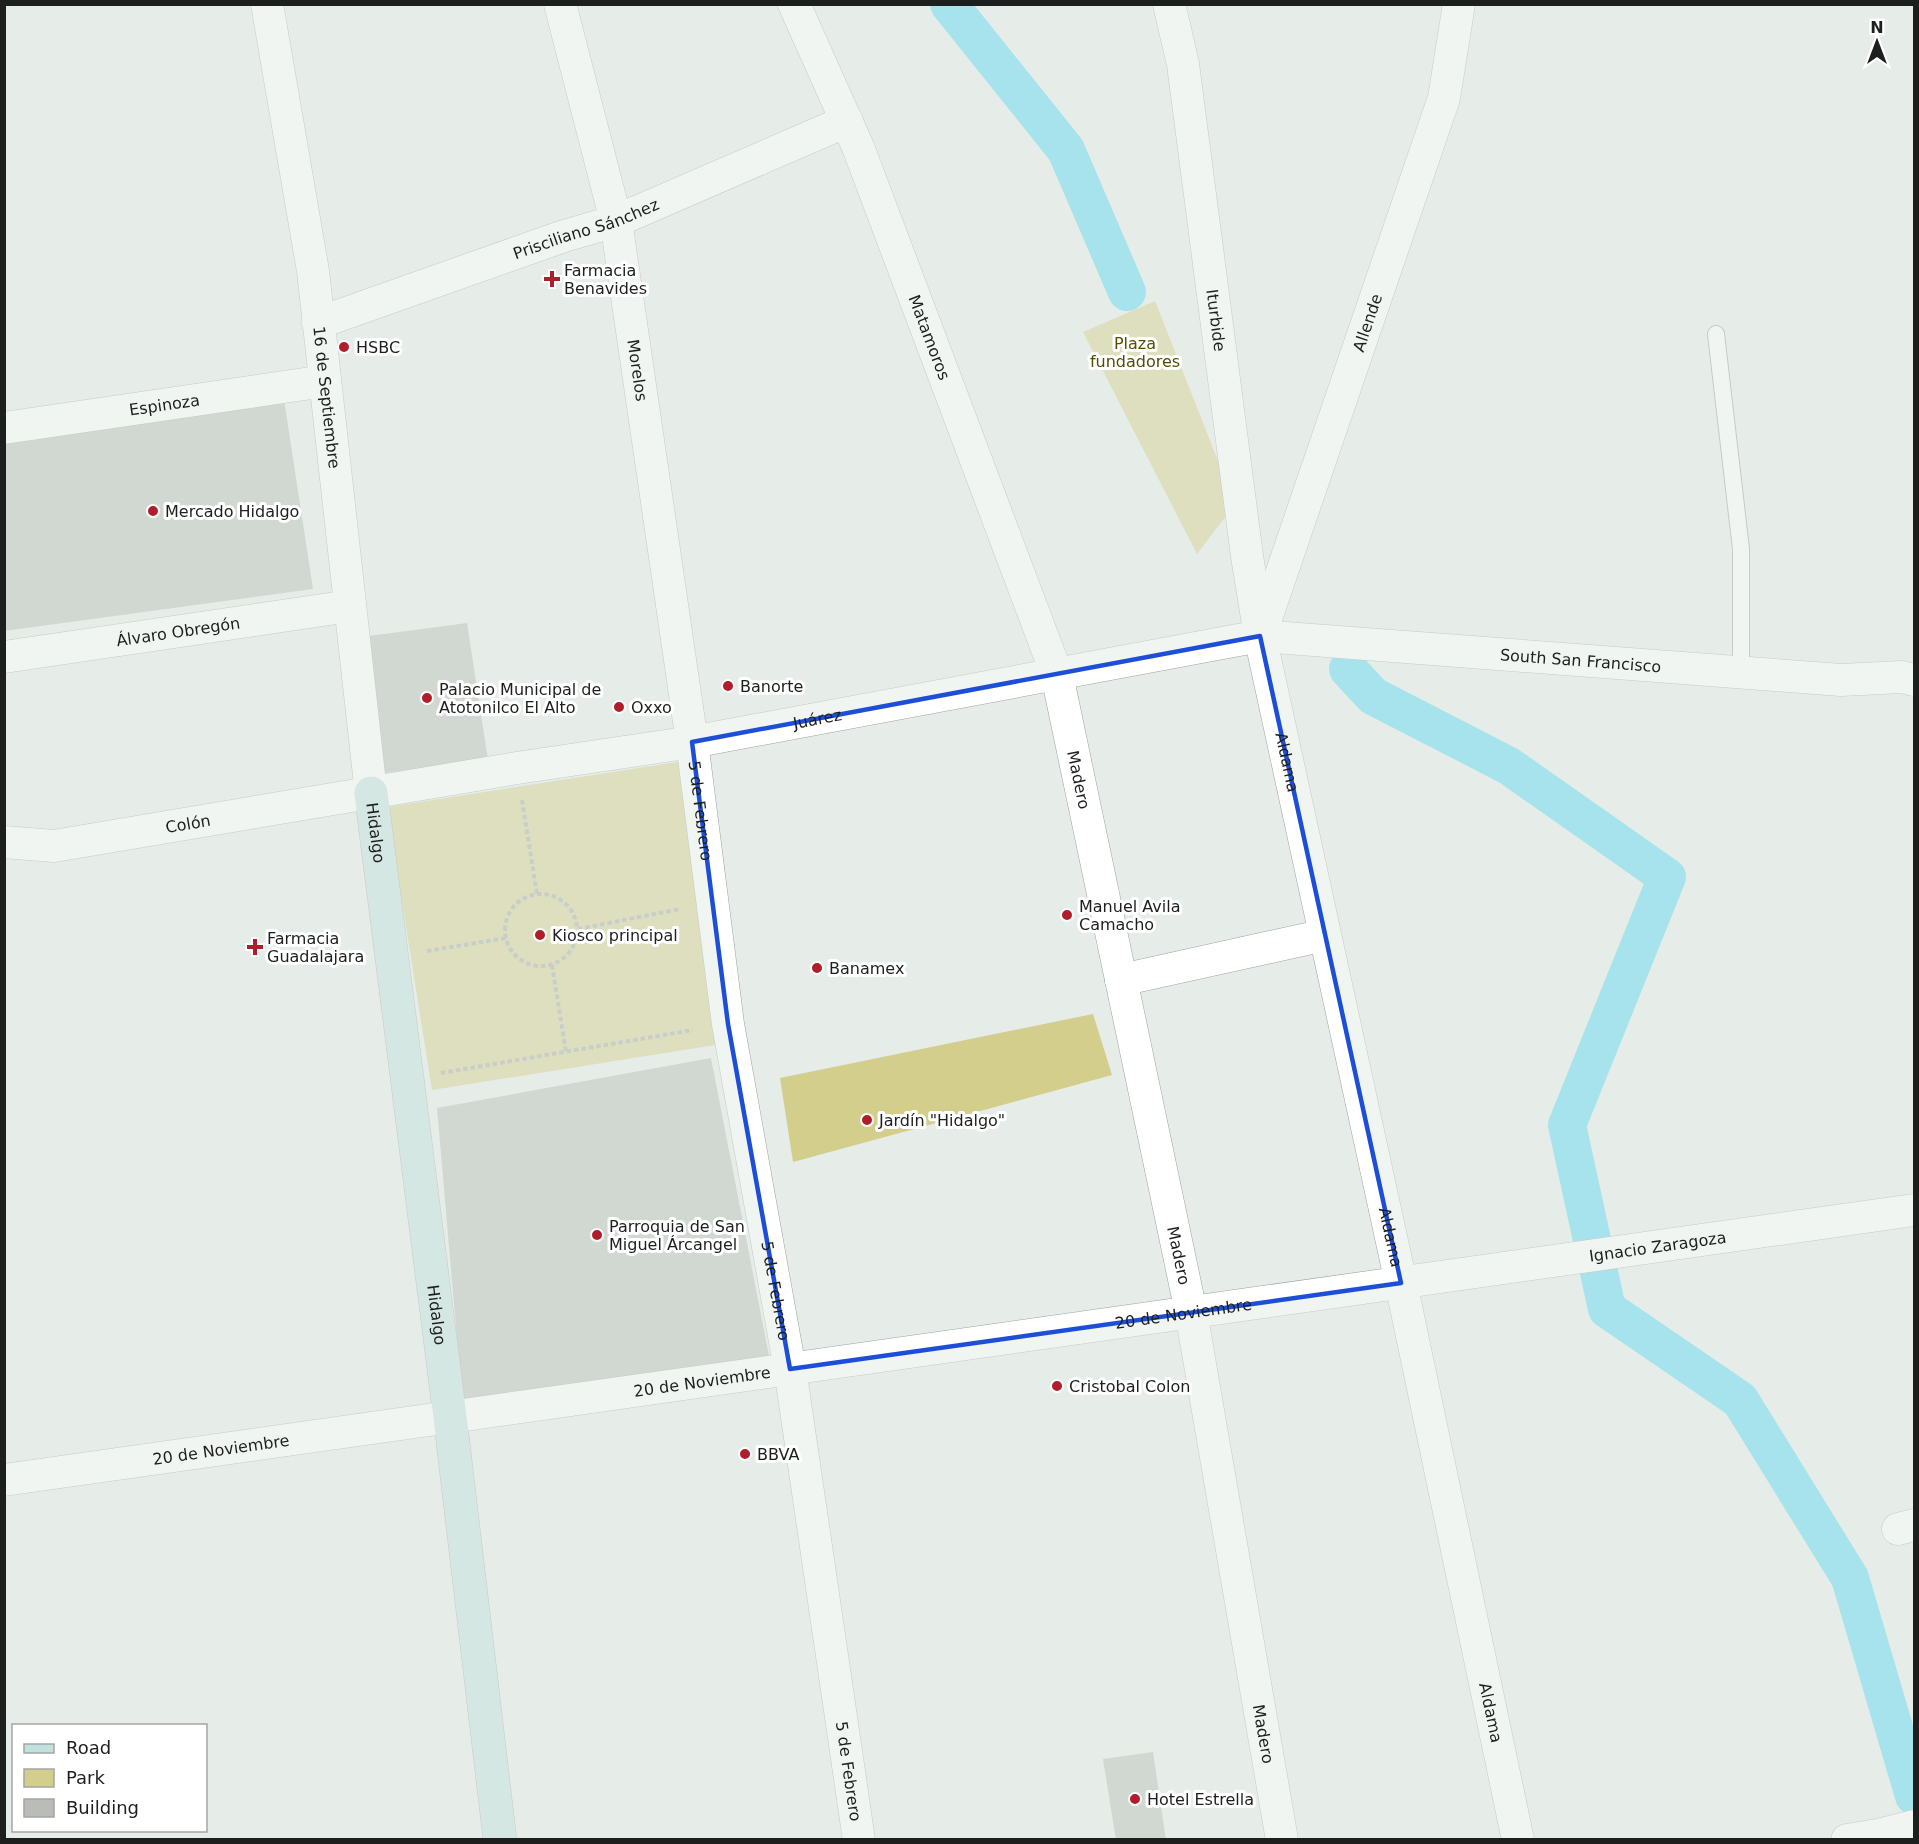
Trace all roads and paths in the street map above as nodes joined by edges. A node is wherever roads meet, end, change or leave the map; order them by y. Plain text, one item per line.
1 (267, 4) edge
2 (560, 4) edge
3 (794, 4) edge
4 (1170, 4) edge
5 (1459, 4) edge
6 (847, 121) junction
7 (616, 221) junction
8 (318, 323) junction
9 (1716, 334) dead end
10 (325, 381) junction
11 (4, 428) edge
12 (350, 606) junction
13 (1260, 636) junction
14 (4, 657) edge
15 (1741, 672) junction
16 (1058, 675) junction
17 (1910, 675) edge
18 (692, 742) junction
19 (517, 768) junction
20 (371, 793) junction
21 (4, 842) edge
22 (537, 894) junction
23 (711, 903) junction
24 (578, 928) junction
25 (1325, 935) junction
26 (506, 938) junction
27 (392, 957) junction
28 (552, 965) junction
29 (1121, 980) junction
30 (728, 1024) junction
31 (566, 1052) junction
32 (407, 1079) junction
33 (1914, 1210) edge
34 (1401, 1283) junction
35 (1191, 1312) junction
36 (790, 1369) junction
37 (450, 1417) junction
38 (4, 1480) edge
39 (1914, 1826) edge
40 (500, 1839) edge
41 (859, 1839) edge
42 (1282, 1839) edge
43 (1518, 1839) edge
44 (1847, 1839) edge

1 - 8 street, 16 de Septiembre
2 - 7 street, Morelos
3 - 6 street, Matamoros
4 - 13 street, Iturbide
5 - 13 street, Allende
6 - 7 street, Prisciliano Sánchez
6 - 16 street, Matamoros
7 - 8 street, Prisciliano Sánchez
7 - 18 street, Morelos
8 - 10 street, 16 de Septiembre
9 - 15 lane
10 - 11 street, Espinoza
10 - 12 street, 16 de Septiembre
12 - 14 street, Álvaro Obregón
12 - 20 street, 16 de Septiembre
13 - 15 street, South San Francisco
13 - 16 street, Juárez
13 - 25 street, Aldama
15 - 17 street, South San Francisco
16 - 18 street, Juárez
16 - 29 street, Madero
18 - 19 street, Juárez
18 - 23 street, 5 de Febrero
19 - 20 street, Juárez
19 - 22 path
20 - 21 street, Colón
20 - 27 street, Hidalgo
22 - 24 path
22 - 26 path
23 - 24 path
23 - 30 street, 5 de Febrero
24 - 28 path
25 - 29 street
25 - 34 street, Aldama
26 - 27 path
26 - 28 path
27 - 32 street, Hidalgo
28 - 31 path
29 - 35 street, Madero
30 - 31 path
30 - 36 street, 5 de Febrero
31 - 32 path
32 - 37 street, Hidalgo
33 - 34 street, Ignacio Zaragoza
34 - 35 street, 20 de Noviembre
34 - 43 street, Aldama
35 - 36 street, 20 de Noviembre
35 - 42 street, Madero
36 - 37 street, 20 de Noviembre
36 - 41 street, 5 de Febrero
37 - 38 street, 20 de Noviembre
37 - 40 street, Hidalgo
39 - 44 street

